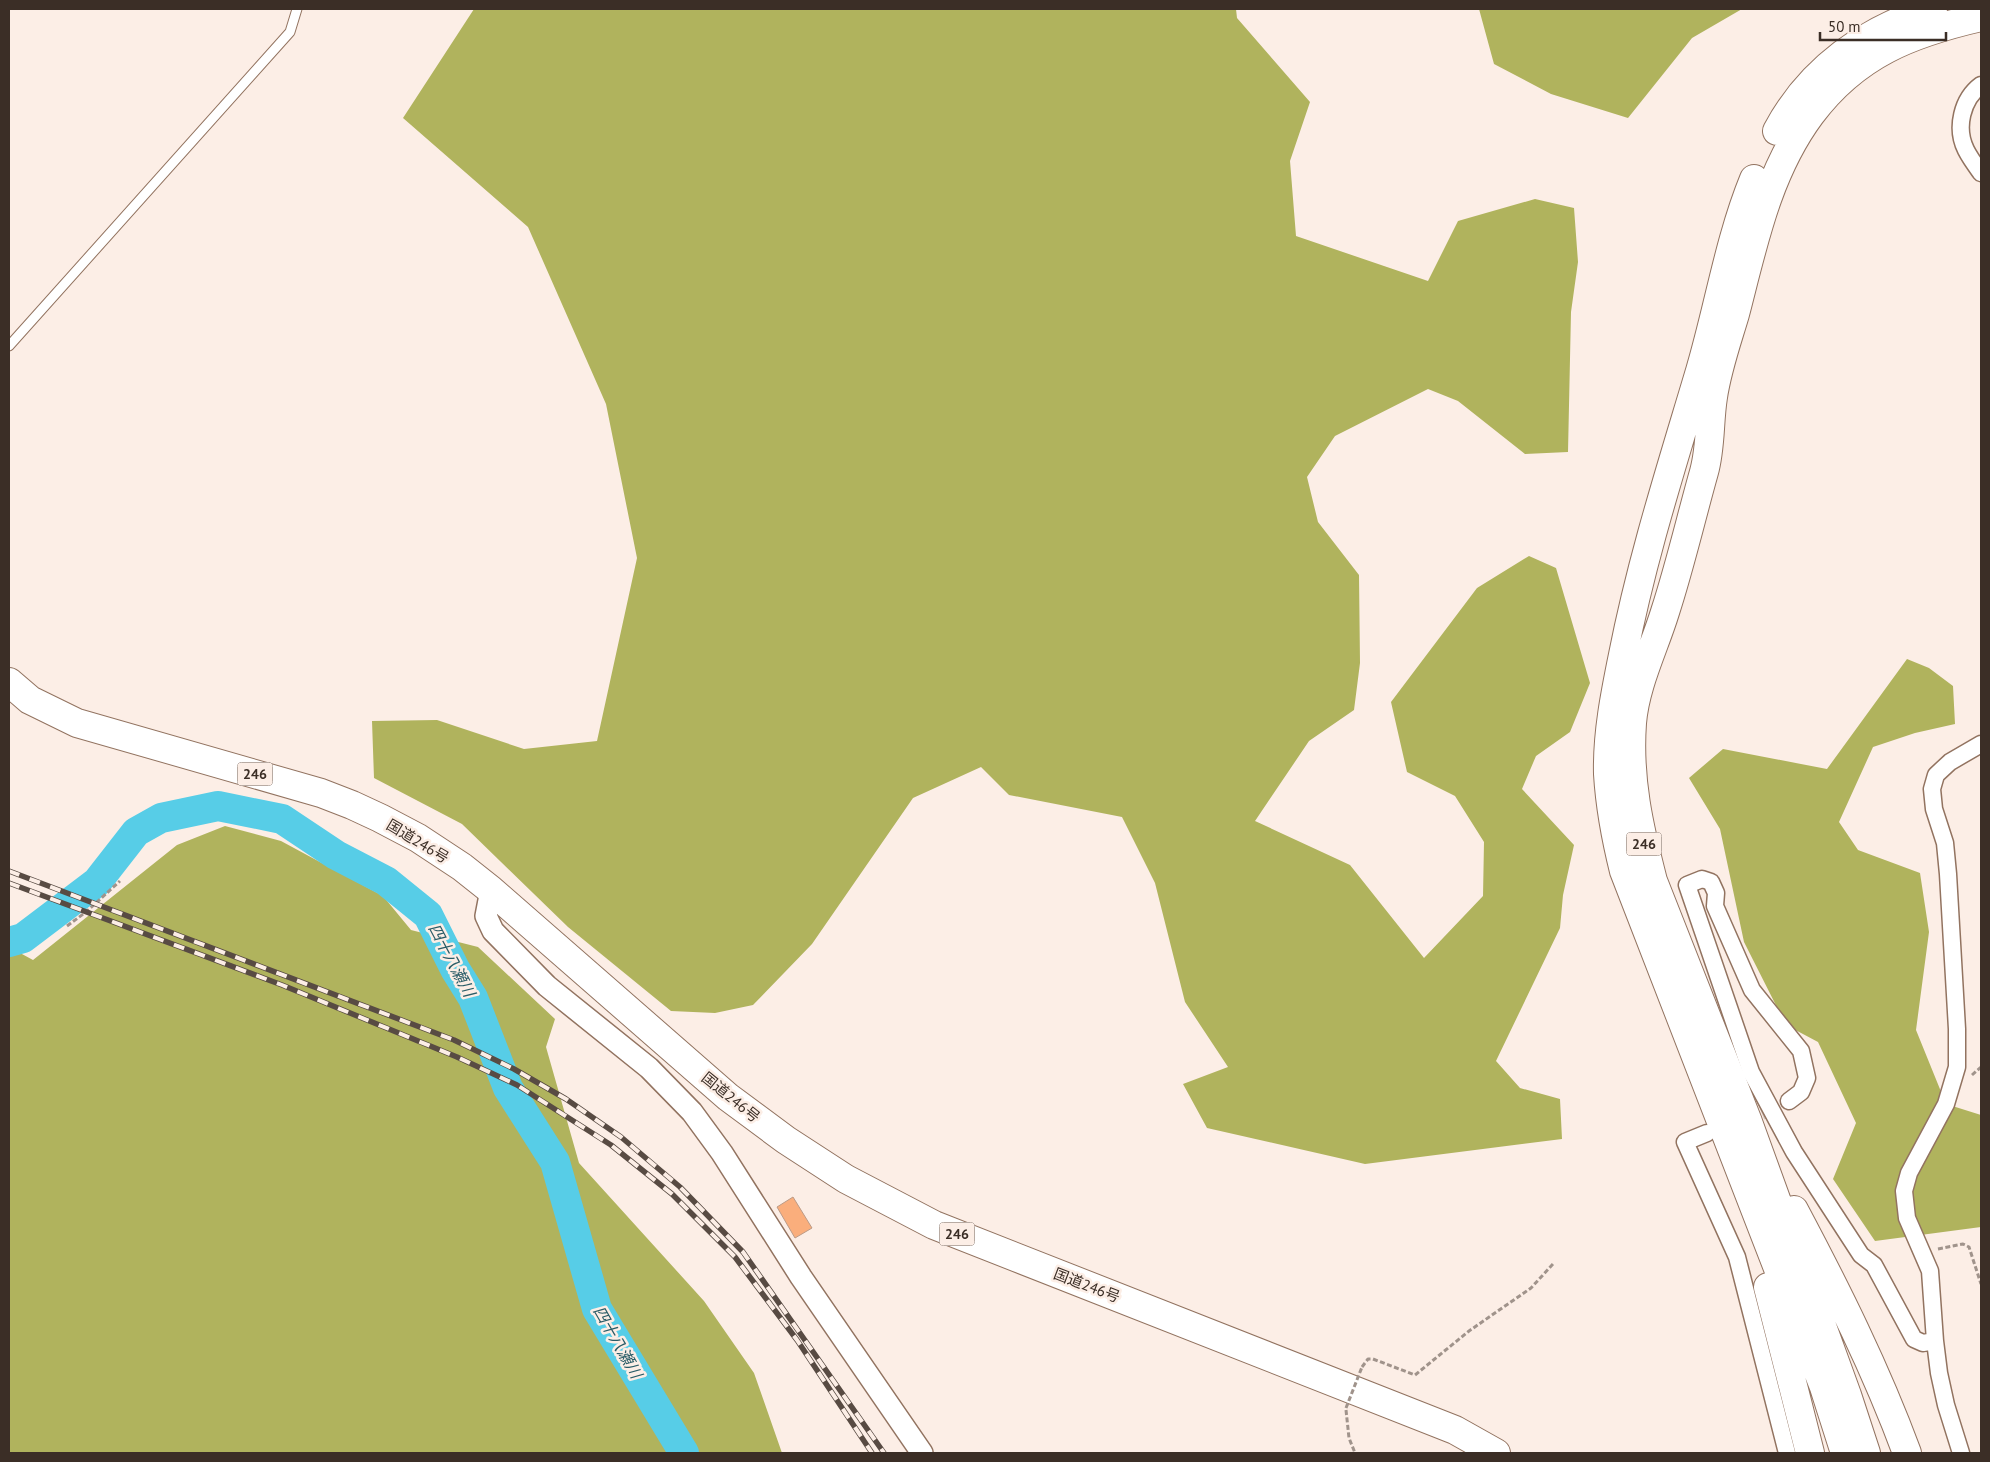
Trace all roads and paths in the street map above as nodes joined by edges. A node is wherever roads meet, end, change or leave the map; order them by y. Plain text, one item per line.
1 (297, 9) edge
2 (1933, 9) edge
3 (1981, 16) edge
4 (1981, 85) edge
5 (1981, 174) edge
6 (9, 346) edge
7 (9, 682) edge
8 (1981, 744) edge
9 (120, 881) dead end
10 (491, 890) junction
11 (67, 926) dead end
12 (1789, 1101) tunnel mouth
13 (1727, 1131) junction
14 (1923, 1252) junction
15 (1553, 1264) dead end
16 (1981, 1284) edge
17 (1934, 1342) junction
18 (922, 1453) edge
19 (1355, 1453) edge
20 (1496, 1453) edge
21 (1787, 1453) edge
22 (1810, 1453) edge
23 (1845, 1453) edge
24 (1866, 1453) edge
25 (1907, 1453) edge
26 (1961, 1453) edge

1 - 6 lane
2 - 13 highway
3 - 13 highway, 246
4 - 5 street
7 - 10 highway, 国道246号 / 246
8 - 14 street
9 - 11 path
10 - 18 street
10 - 20 highway, 国道246号 / 246
12 - 17 street
13 - 21 street
13 - 22 highway
13 - 23 highway
13 - 24 highway
13 - 25 highway
14 - 16 path
14 - 17 street
15 - 19 path, bridge
17 - 26 street

